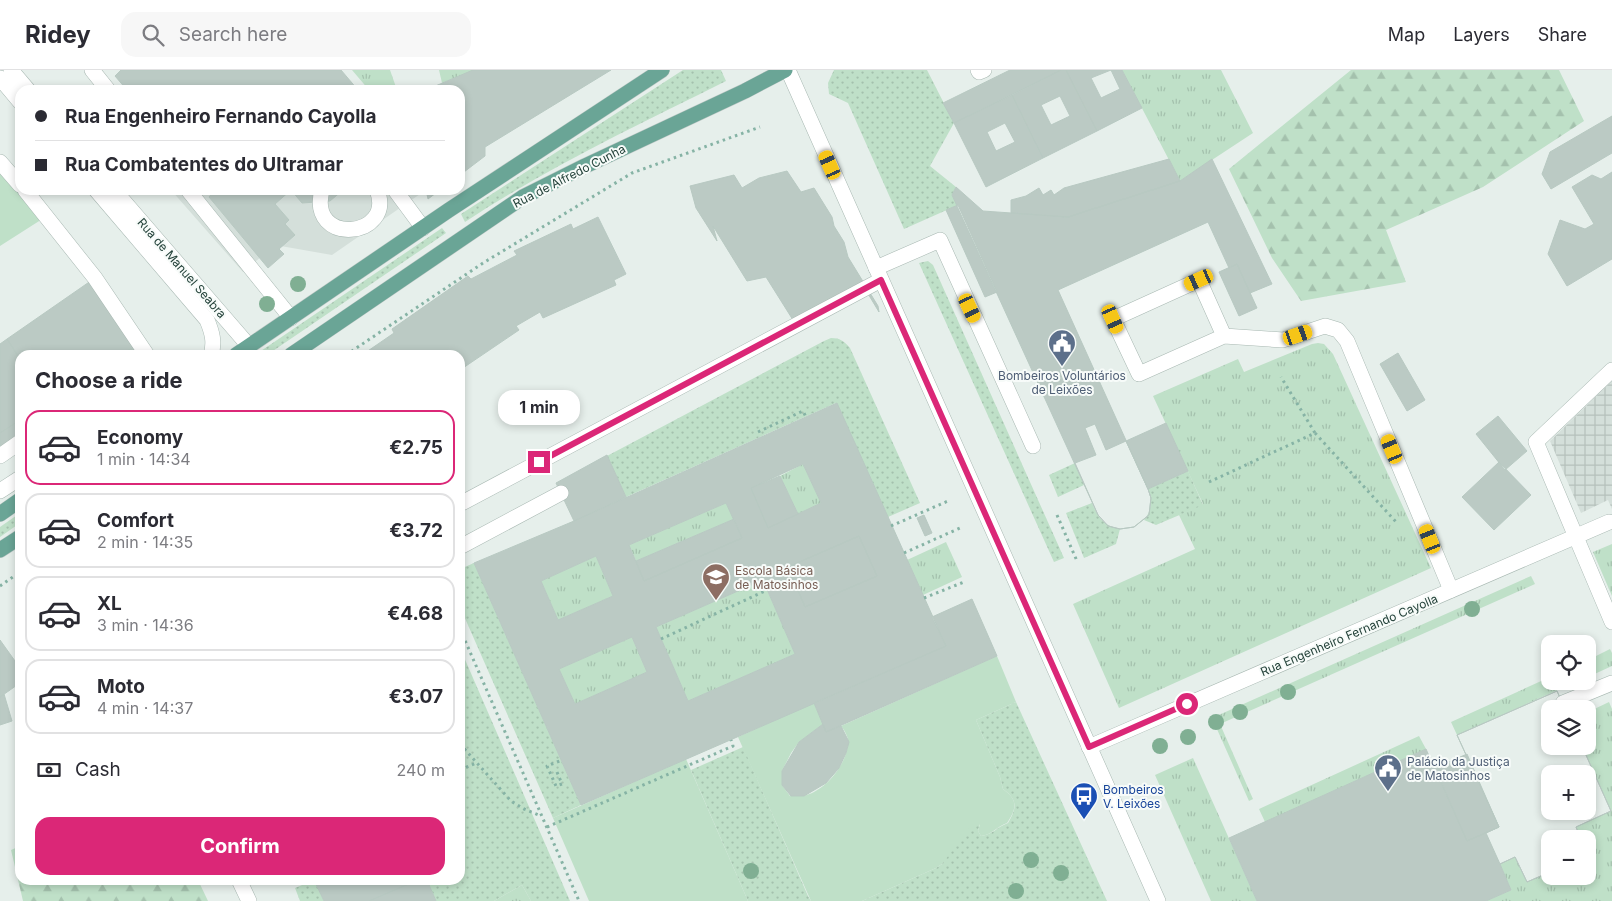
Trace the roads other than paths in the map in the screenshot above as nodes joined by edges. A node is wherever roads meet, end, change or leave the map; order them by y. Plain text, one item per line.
1 (11, 70) edge
2 (92, 70) edge
3 (662, 70) edge
4 (787, 70) edge
5 (978, 70) edge
6 (984, 70) edge
7 (0, 78) edge
8 (24, 85) edge
9 (104, 85) edge
10 (15, 96) edge
11 (0, 162) edge
12 (15, 179) edge
13 (29, 195) edge
14 (100, 195) edge
15 (118, 195) edge
16 (192, 195) edge
17 (321, 195) edge
18 (399, 195) edge
19 (378, 196) edge
20 (423, 228) junction
21 (878, 274) junction
22 (291, 318) junction
23 (1224, 336) junction
24 (249, 346) junction
25 (144, 350) edge
26 (212, 350) edge
27 (243, 350) edge
28 (298, 350) edge
29 (1612, 370) edge
30 (15, 446) edge
31 (1033, 446) dead end
32 (0, 456) edge
33 (15, 481) edge
34 (0, 491) edge
35 (561, 494) dead end
36 (465, 501) edge
37 (15, 504) edge
38 (0, 514) edge
39 (1609, 522) dead end
40 (1576, 536) junction
41 (15, 540) edge
42 (465, 544) edge
43 (0, 550) edge
44 (1451, 590) junction
45 (1612, 622) edge
46 (1612, 683) edge
47 (1570, 700) edge
48 (1089, 747) junction
49 (241, 885) edge
50 (249, 901) edge
51 (1158, 901) edge

1 - 8 street
2 - 9 street
3 - 20 main road
4 - 21 street
4 - 28 main road, Rua de Alfredo Cunha
5 - 6 street
7 - 10 street
11 - 12 street
13 - 25 street
14 - 26 street
15 - 24 street, Rua de Manuel Seabra
16 - 22 street
17 - 19 street
18 - 20 street
20 - 22 main road
21 - 31 street
21 - 36 street
21 - 48 street
22 - 24 main road
23 - 23 street
23 - 44 street
24 - 27 main road
29 - 40 street
30 - 32 street
33 - 34 street
35 - 42 street
37 - 38 main road
39 - 40 street, Rua Engenheiro Fernando Cayolla
40 - 44 street, Rua Engenheiro Fernando Cayolla
40 - 45 street
41 - 43 main road
44 - 48 street, Rua Engenheiro Fernando Cayolla
46 - 47 street
48 - 51 street
49 - 50 street

